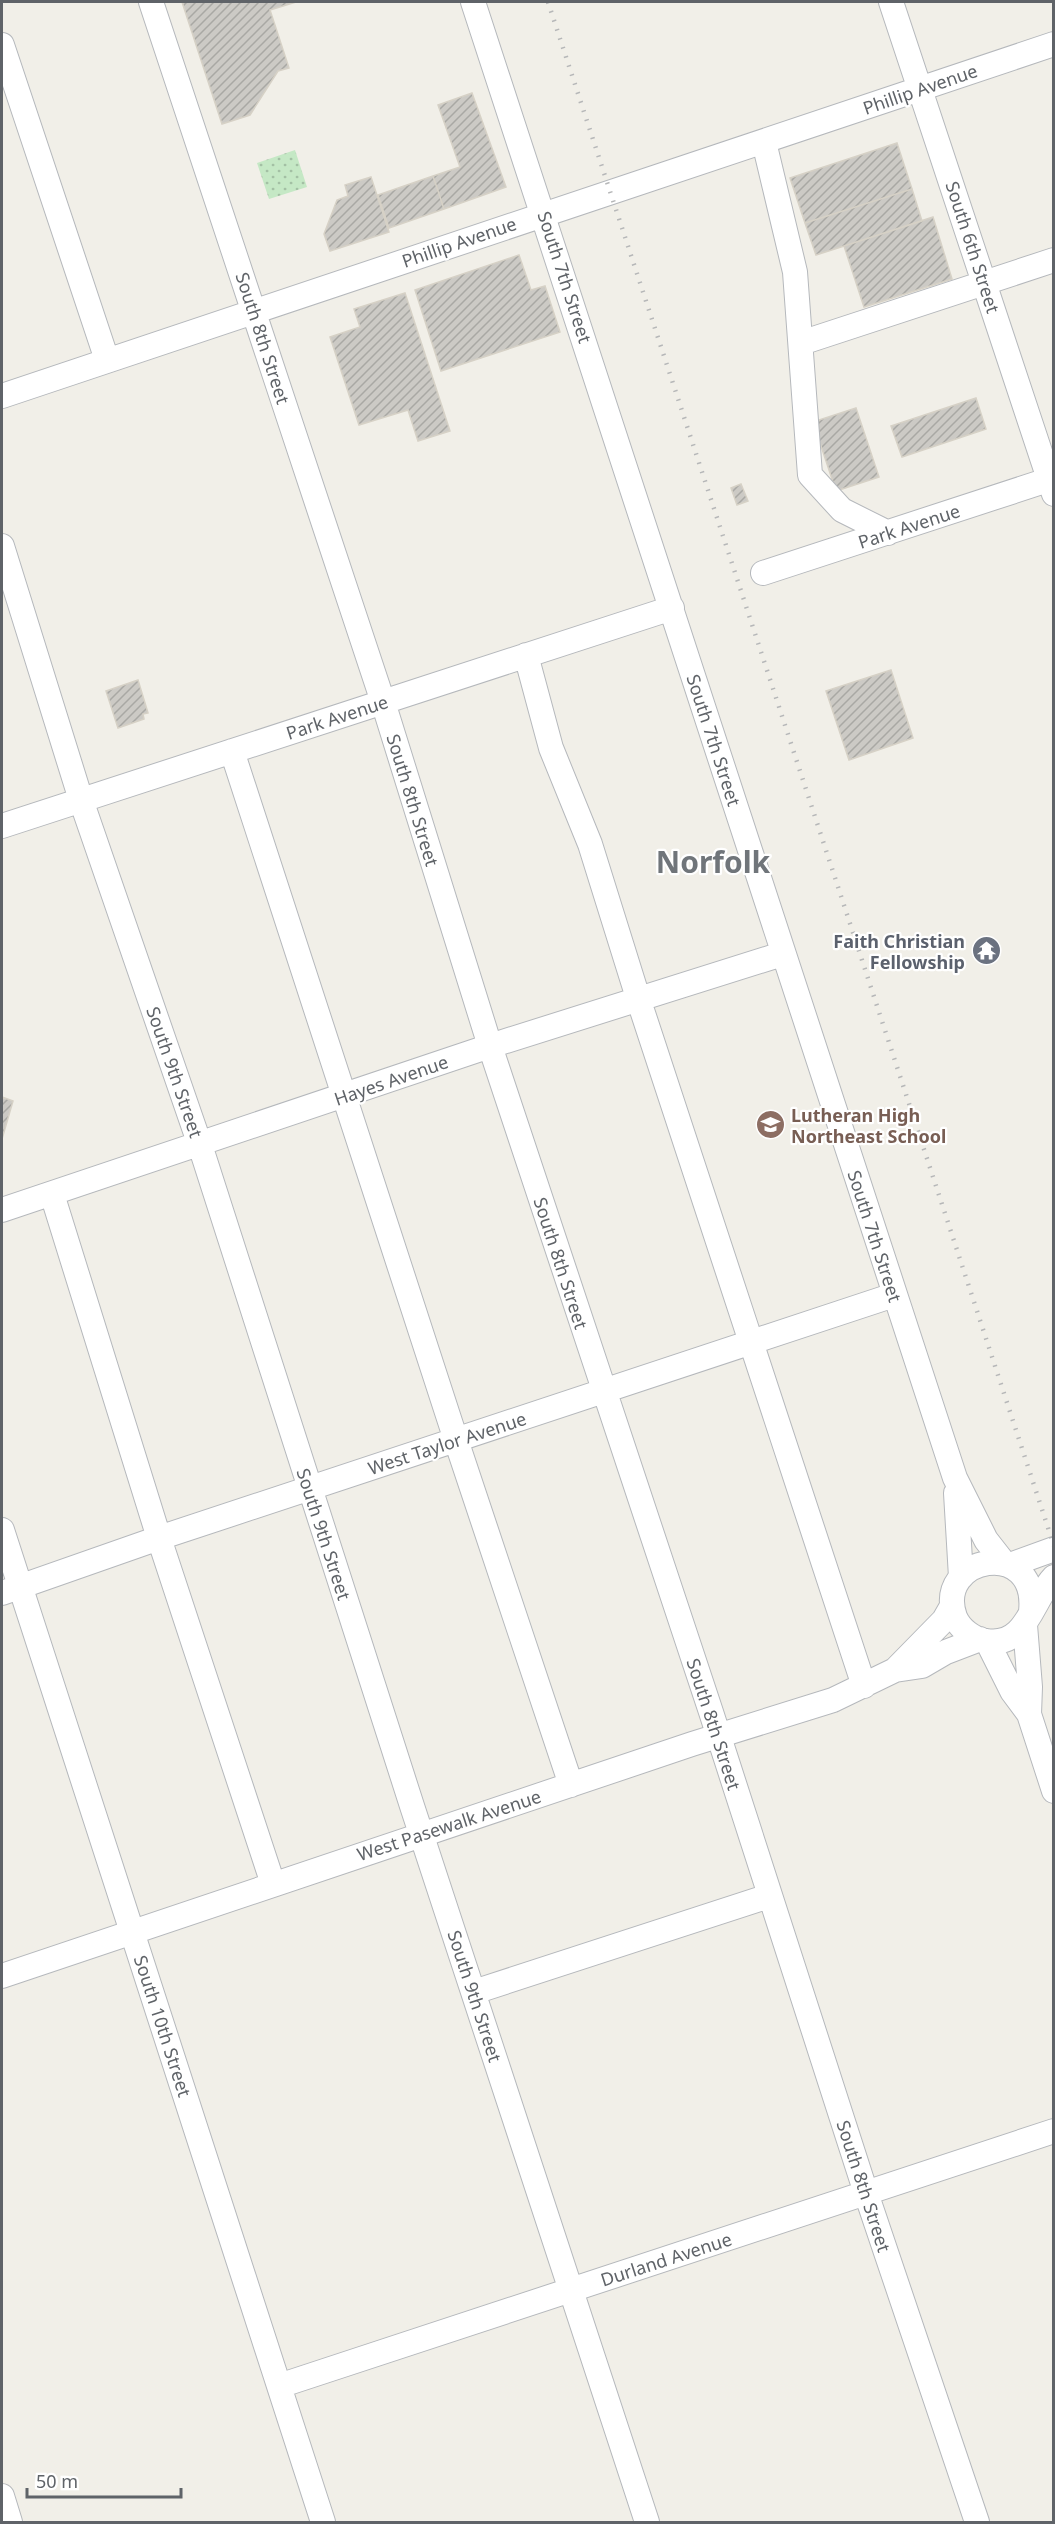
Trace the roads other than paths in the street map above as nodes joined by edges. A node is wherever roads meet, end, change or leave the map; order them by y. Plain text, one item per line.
1 (151, 2) edge
2 (473, 2) edge
3 (891, 2) edge
4 (1053, 44) edge
5 (2, 45) edge
6 (920, 88) junction
7 (764, 142) junction
8 (544, 213) junction
9 (1053, 260) edge
10 (986, 283) junction
11 (255, 310) junction
12 (801, 343) junction
13 (107, 360) junction
14 (2, 396) edge
15 (1052, 484) edge
16 (888, 533) junction
17 (2, 546) edge
18 (763, 573) dead end
19 (672, 608) junction
20 (526, 656) junction
21 (383, 702) junction
22 (232, 751) junction
23 (81, 800) junction
24 (2, 826) edge
25 (782, 954) junction
26 (639, 1001) junction
27 (490, 1046) junction
28 (345, 1095) junction
29 (200, 1145) junction
30 (52, 1194) junction
31 (2, 1210) edge
32 (894, 1295) junction
33 (751, 1342) junction
34 (603, 1391) junction
35 (456, 1440) junction
36 (955, 1478) junction
37 (309, 1488) junction
38 (2, 1530) edge
39 (159, 1538) junction
40 (1053, 1549) edge
41 (1007, 1564) junction
42 (961, 1577) junction
43 (1053, 1577) edge
44 (11, 1589) edge
45 (952, 1606) junction
46 (1028, 1618) junction
47 (983, 1640) junction
48 (895, 1670) junction
49 (864, 1686) junction
50 (1029, 1713) junction
51 (719, 1736) junction
52 (571, 1785) junction
53 (1053, 1791) edge
54 (421, 1834) junction
55 (273, 1884) junction
56 (769, 1896) junction
57 (133, 1932) junction
58 (2, 1976) edge
59 (474, 1992) junction
60 (1053, 2131) edge
61 (866, 2193) junction
62 (572, 2290) junction
63 (279, 2386) junction
64 (2, 2496) edge
65 (10, 2523) edge
66 (323, 2523) edge
67 (647, 2523) edge
68 (977, 2523) edge

1 - 11 street, South 8th Street
2 - 8 street, South 7th Street
3 - 6 street, South 6th Street
4 - 6 street, Phillip Avenue
5 - 13 street
6 - 7 street, Phillip Avenue
6 - 10 street, South 6th Street
7 - 8 street, Phillip Avenue
7 - 12 street
8 - 11 street, Phillip Avenue
8 - 19 street, South 7th Street
9 - 10 street
10 - 12 street
10 - 15 street, South 6th Street
11 - 13 street, Phillip Avenue
11 - 21 street, South 8th Street
12 - 16 street
13 - 14 street, Phillip Avenue
15 - 16 street, Park Avenue
16 - 18 street, Park Avenue
17 - 23 street, South 9th Street
19 - 20 street, Park Avenue
19 - 25 street, South 7th Street
20 - 21 street, Park Avenue
20 - 26 street
21 - 22 street, Park Avenue
21 - 27 street, South 8th Street
22 - 23 street, Park Avenue
22 - 28 street
23 - 24 street, Park Avenue
23 - 29 street, South 9th Street
25 - 26 street, Hayes Avenue
25 - 32 street, South 7th Street
26 - 27 street, Hayes Avenue
26 - 33 street
27 - 28 street, Hayes Avenue
27 - 34 street, South 8th Street
28 - 29 street, Hayes Avenue
28 - 35 street
29 - 30 street, Hayes Avenue
29 - 37 street, South 9th Street
30 - 31 street, Hayes Avenue
30 - 39 street
32 - 33 street, West Taylor Avenue
32 - 36 street, South 7th Street
33 - 34 street, West Taylor Avenue
33 - 49 street
34 - 35 street, West Taylor Avenue
34 - 51 street, South 8th Street
35 - 37 street, West Taylor Avenue
35 - 52 street
36 - 41 street, South 7th Street
36 - 42 street, South 7th Street
37 - 39 street, West Taylor Avenue
37 - 54 street, South 9th Street
38 - 44 street, South 10th Street
39 - 44 street, West Taylor Avenue
39 - 55 street
40 - 41 street
41 - 42 street
41 - 46 street
42 - 45 street
43 - 46 street
44 - 57 street, South 10th Street
45 - 47 street
45 - 48 street, West Pasewalk Avenue
46 - 47 street
46 - 50 street
47 - 48 street, West Pasewalk Avenue
47 - 50 street
48 - 49 street, West Pasewalk Avenue
49 - 51 street, West Pasewalk Avenue
50 - 53 street
51 - 52 street, West Pasewalk Avenue
51 - 56 street, South 8th Street
52 - 54 street, West Pasewalk Avenue
54 - 55 street, West Pasewalk Avenue
54 - 59 street, South 9th Street
55 - 57 street, West Pasewalk Avenue
56 - 59 street
56 - 61 street, South 8th Street
57 - 58 street, West Pasewalk Avenue
57 - 63 street, South 10th Street
59 - 62 street, South 9th Street
60 - 61 street, Durland Avenue
61 - 62 street, Durland Avenue
61 - 68 street, South 8th Street
62 - 63 street, Durland Avenue
62 - 67 street, South 9th Street
63 - 66 street, South 10th Street
64 - 65 street

